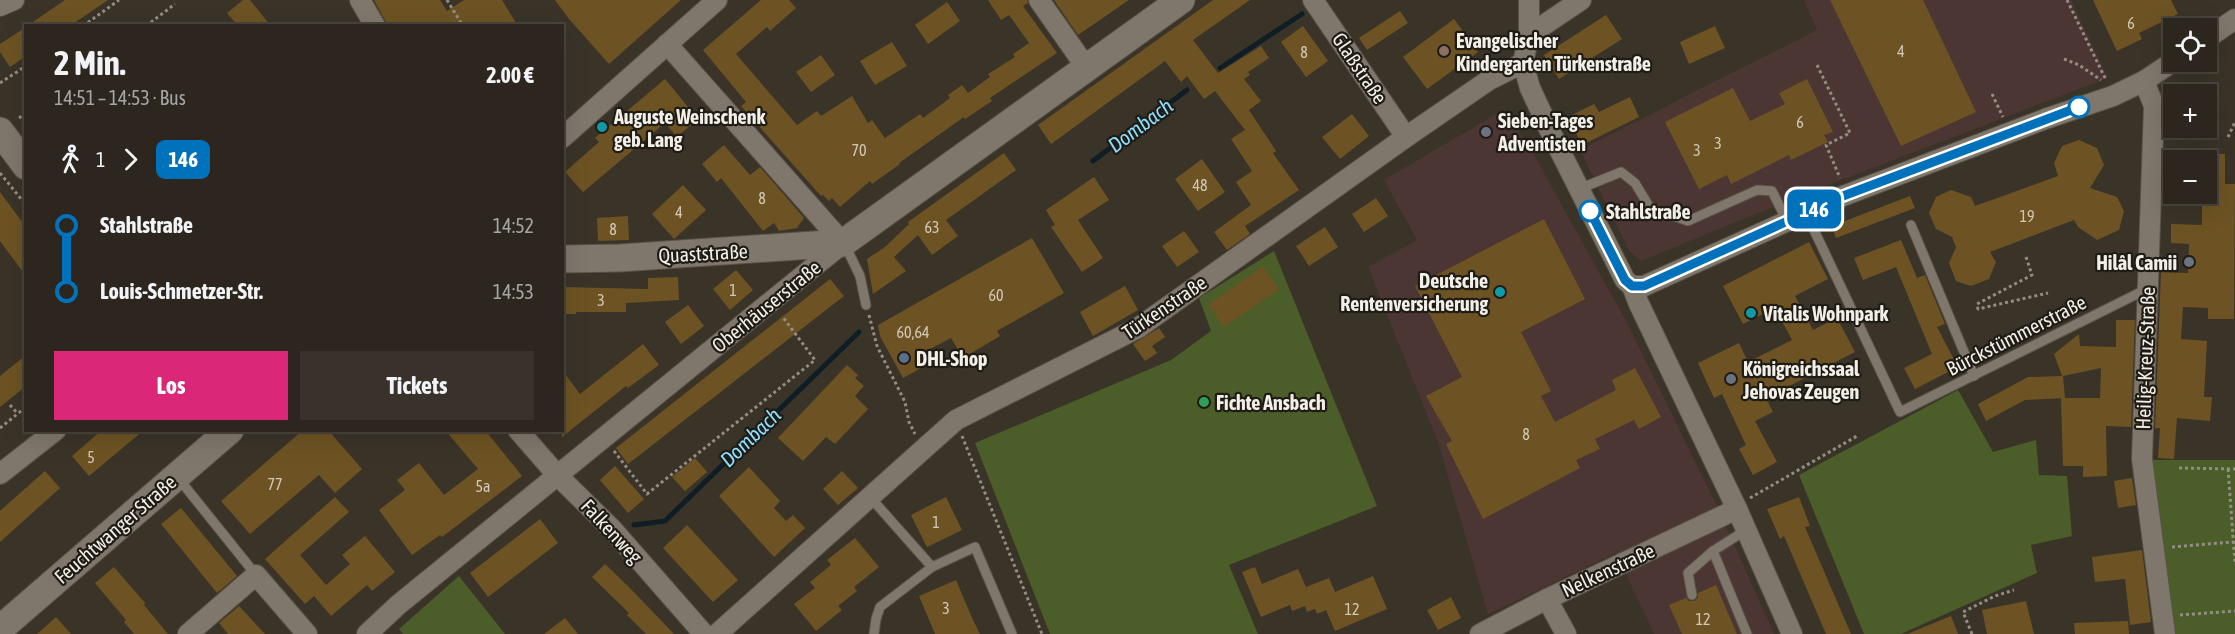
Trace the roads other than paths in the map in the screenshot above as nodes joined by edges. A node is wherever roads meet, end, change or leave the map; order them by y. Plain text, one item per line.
1 (14, 0) edge
2 (360, 0) edge
3 (717, 0) edge
4 (1039, 0) edge
5 (1180, 0) edge
6 (1313, 0) edge
7 (1529, 0) edge
8 (1581, 0) edge
9 (0, 6) edge
10 (2235, 19) edge
11 (374, 24) edge
12 (2217, 31) edge
13 (1529, 35) junction
14 (667, 44) junction
15 (1523, 63) junction
16 (1086, 67) junction
17 (2163, 69) edge
18 (2144, 81) junction
19 (9, 124) edge
20 (564, 136) edge
21 (1406, 137) junction
22 (24, 161) edge
23 (1579, 189) junction
24 (1806, 213) junction
25 (1787, 221) junction
26 (1911, 225) dead end
27 (843, 243) junction
28 (564, 259) edge
29 (1632, 286) junction
30 (2147, 289) junction
31 (866, 305) road end
32 (1974, 376) junction
33 (53, 432) edge
34 (228, 432) edge
35 (520, 432) edge
36 (0, 474) edge
37 (177, 476) junction
38 (558, 476) junction
39 (870, 497) junction
40 (1737, 509) junction
41 (1746, 530) junction
42 (1713, 551) junction
43 (932, 567) junction
44 (256, 575) junction
45 (1692, 595) dead end
46 (1547, 599) junction
47 (2164, 625) edge
48 (0, 629) edge
49 (1789, 633) edge
50 (188, 634) edge
51 (307, 634) edge
52 (368, 634) edge
53 (704, 634) edge
54 (717, 634) edge
55 (874, 634) edge
56 (1012, 634) edge
57 (1480, 634) edge
58 (1566, 634) edge
59 (1747, 634) edge

1 - 9 street
2 - 11 street
3 - 14 street
4 - 16 street
5 - 16 street, Oberhäuserstraße
6 - 21 street, Glaßstraße
7 - 13 street
8 - 13 street
10 - 12 street
13 - 15 street
14 - 20 street
14 - 27 street
15 - 21 street, Türkenstraße
15 - 23 street
16 - 27 street, Oberhäuserstraße
17 - 18 street
18 - 24 street
18 - 30 street, Heilig-Kreuz-Straße
19 - 22 street
21 - 39 street, Türkenstraße
23 - 25 lane
23 - 29 street
24 - 25 street
24 - 32 lane, Bürckstümmerstraße
25 - 29 street
26 - 32 lane
27 - 28 street, Quaststraße
27 - 31 lane
27 - 38 street, Oberhäuserstraße
29 - 40 street
30 - 32 lane, Bürckstümmerstraße
30 - 47 street, Heilig-Kreuz-Straße
33 - 36 street
34 - 37 street, Feuchtwanger Straße
35 - 38 street, Falkenweg
37 - 44 lane
37 - 48 street, Feuchtwanger Straße
38 - 52 street, Oberhäuserstraße
38 - 53 street, Falkenweg
39 - 43 lane
39 - 54 street, Türkenstraße
40 - 41 street
40 - 46 street, Nelkenstraße
41 - 42 lane
41 - 49 street
42 - 45 lane
42 - 59 lane
43 - 55 lane
43 - 56 lane
44 - 50 street
44 - 51 street
46 - 57 street, Nelkenstraße
46 - 58 street

